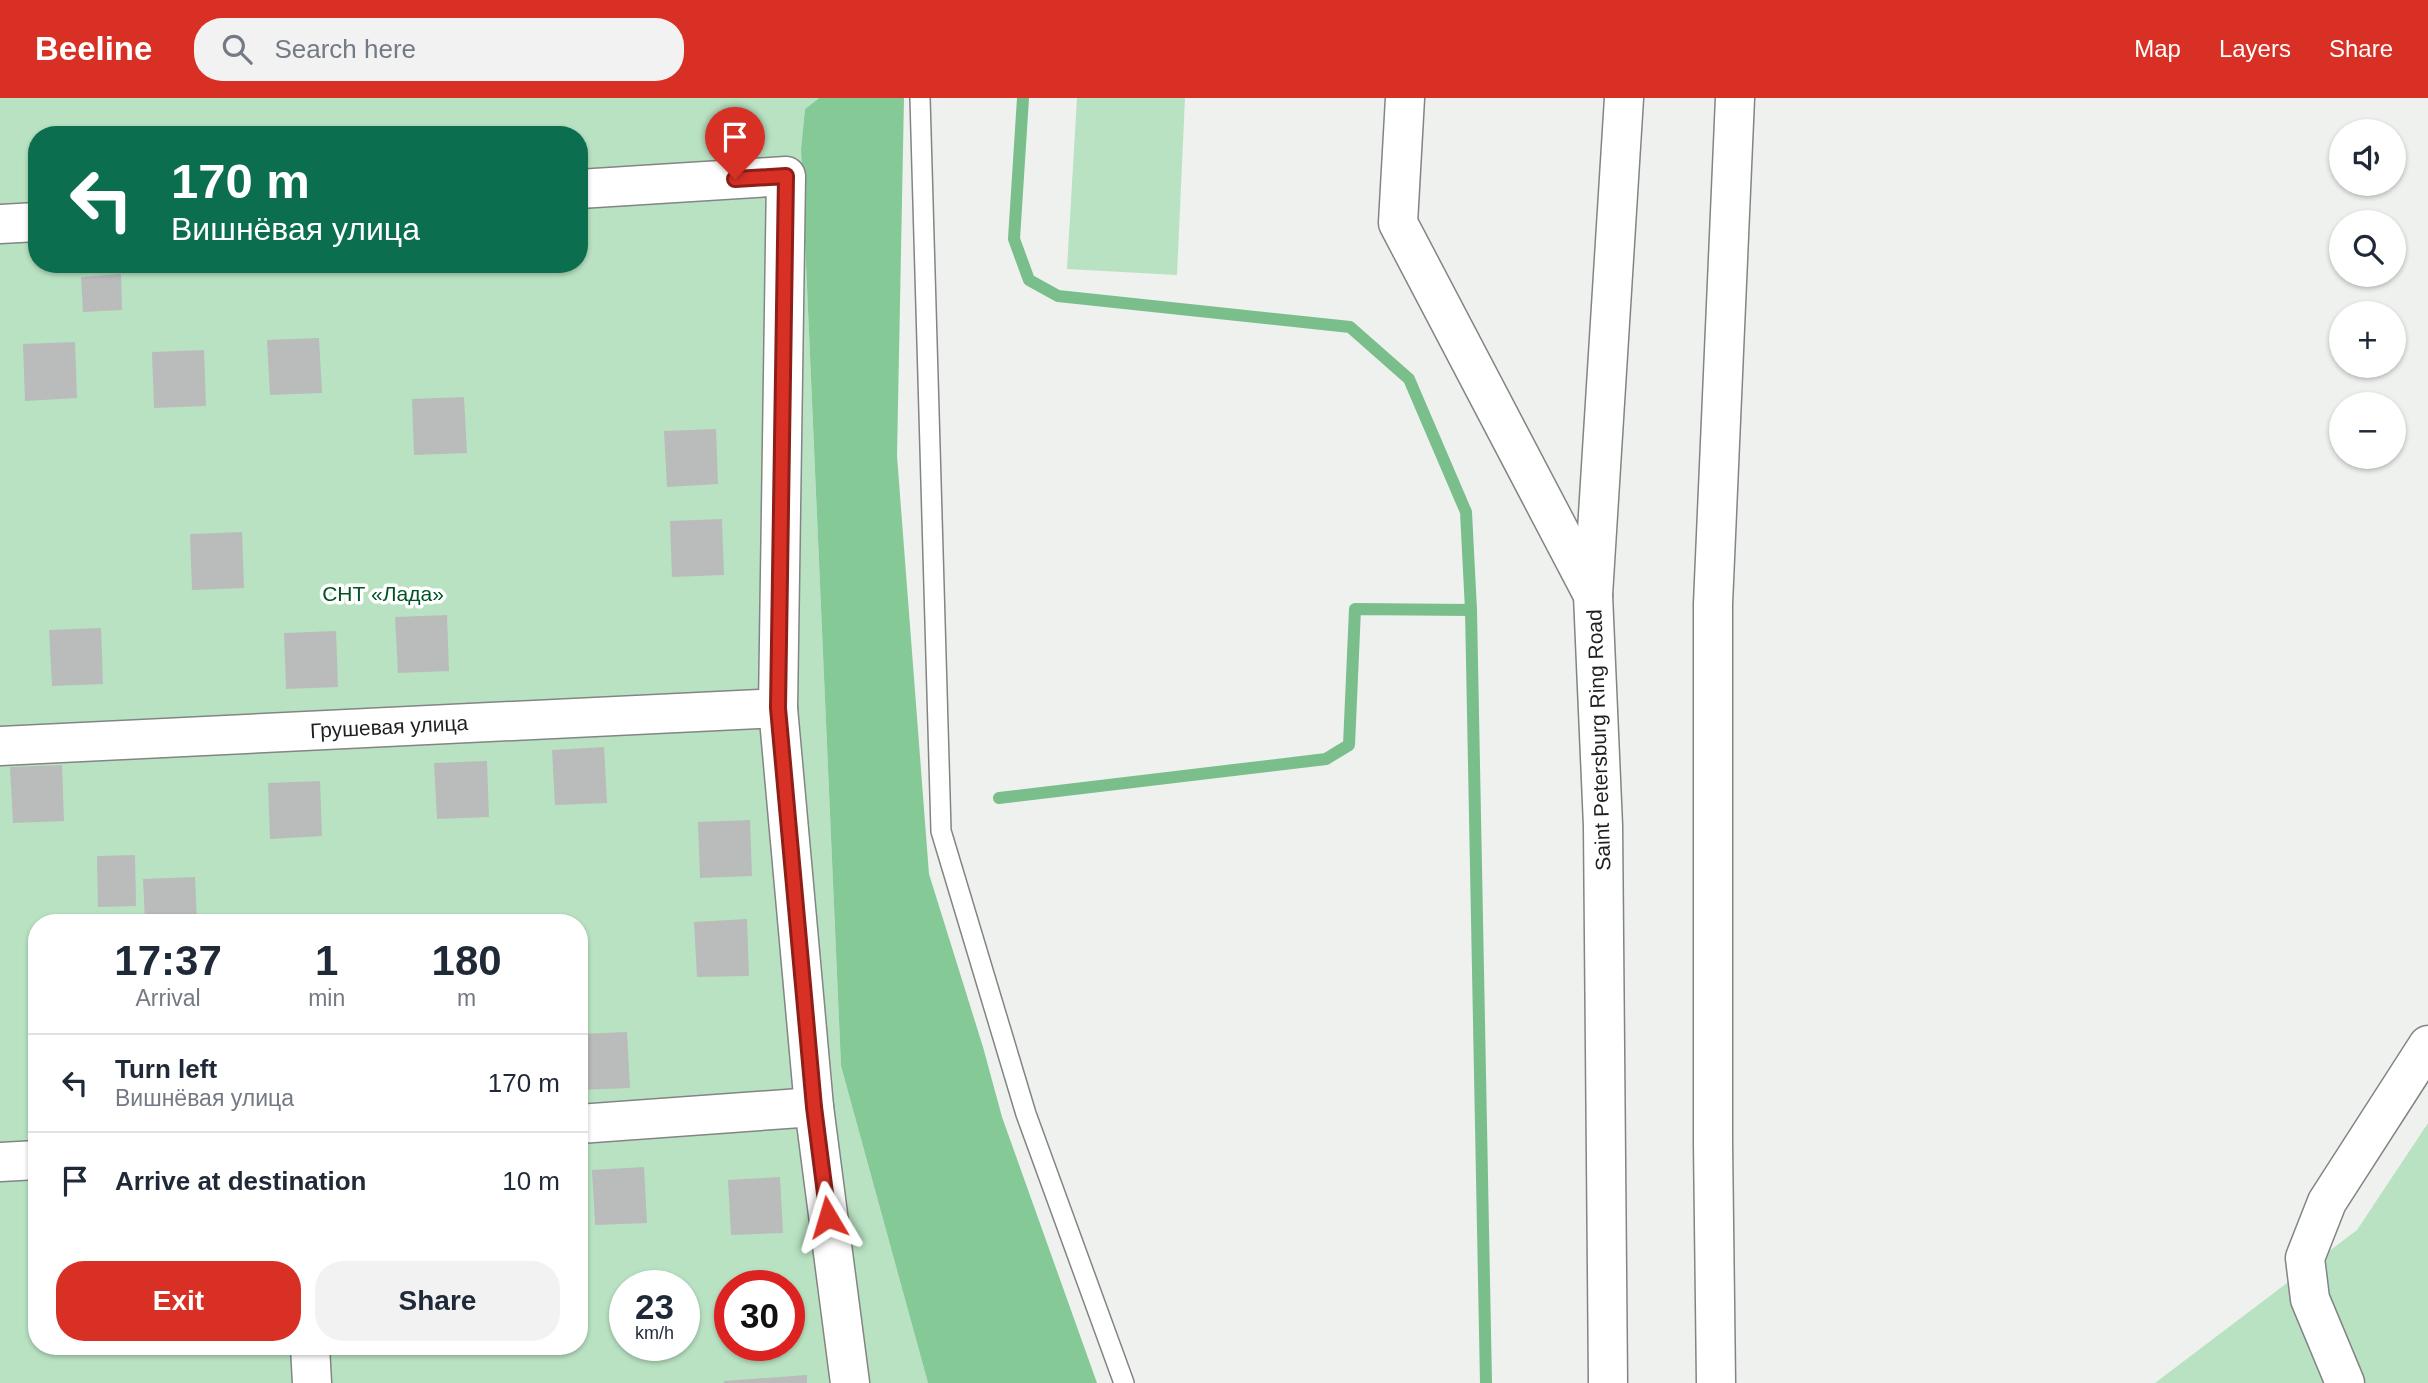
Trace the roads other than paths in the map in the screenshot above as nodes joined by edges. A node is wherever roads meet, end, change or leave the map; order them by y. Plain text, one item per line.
1 (920, 98) edge
2 (1405, 98) edge
3 (1624, 98) edge
4 (1735, 98) edge
5 (588, 187) edge
6 (28, 222) edge
7 (0, 224) edge
8 (1593, 595) junction
9 (778, 708) junction
10 (0, 746) edge
11 (2428, 1045) edge
12 (814, 1107) junction
13 (588, 1123) edge
14 (28, 1160) edge
15 (0, 1162) edge
16 (310, 1355) edge
17 (312, 1383) edge
18 (850, 1383) edge
19 (1124, 1383) edge
20 (1608, 1383) edge
21 (1716, 1383) edge
22 (2345, 1383) edge

1 - 19 lane
2 - 8 main road
3 - 8 main road, Saint Petersburg Ring Road
4 - 21 main road
5 - 9 main road
6 - 7 main road
8 - 20 main road, Saint Petersburg Ring Road
9 - 10 main road, Грушевая улица
9 - 12 main road
11 - 22 main road
12 - 13 main road
12 - 18 main road
14 - 15 main road
16 - 17 main road

